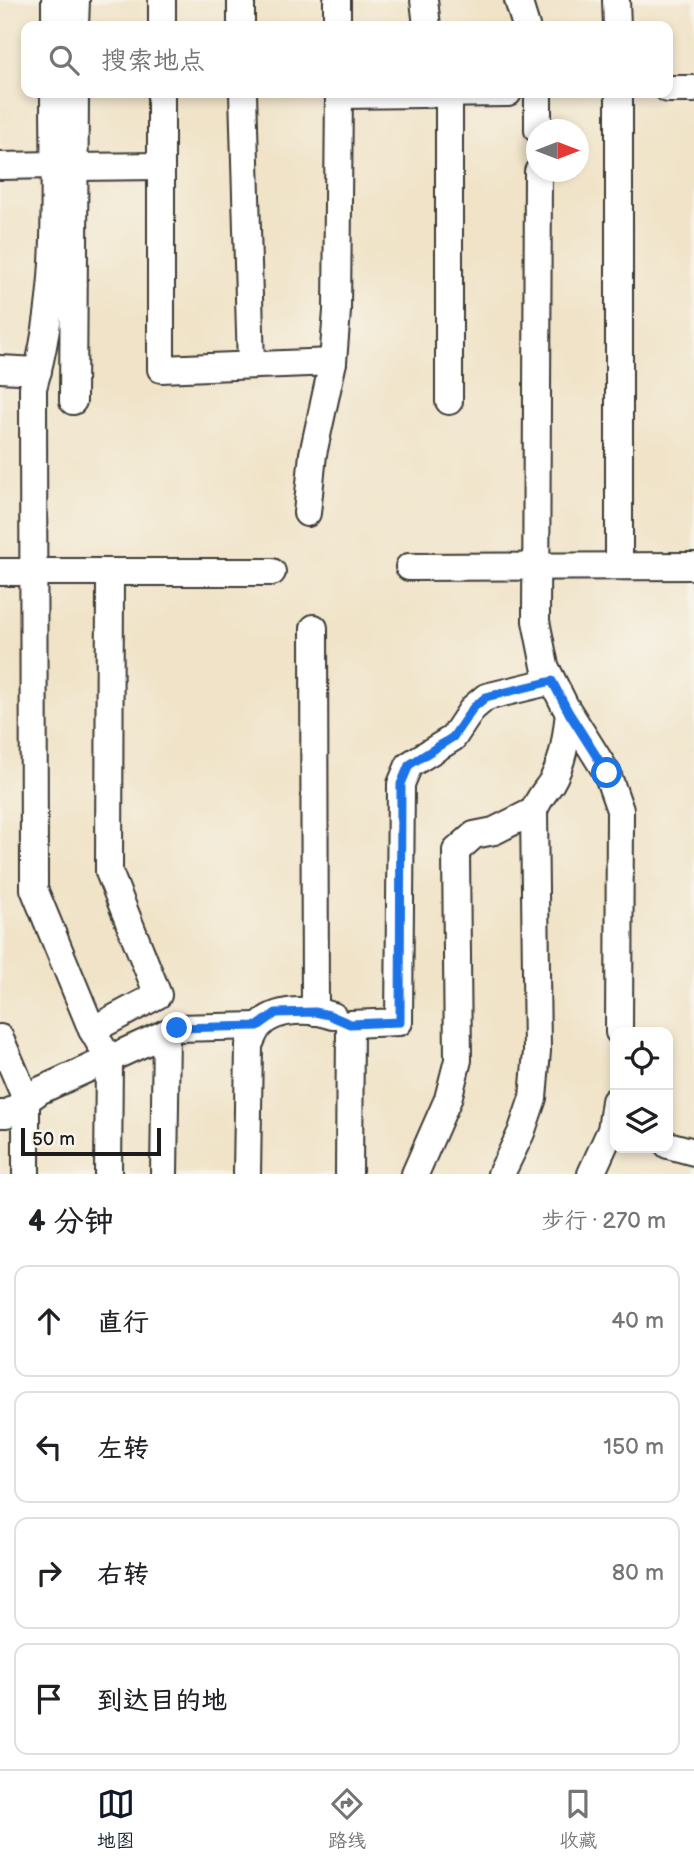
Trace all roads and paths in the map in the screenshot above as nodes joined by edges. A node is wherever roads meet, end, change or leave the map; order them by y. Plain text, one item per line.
1 (55, 0) edge
2 (76, 0) edge
3 (162, 0) edge
4 (241, 0) edge
5 (337, 0) edge
6 (424, 0) edge
7 (519, 0) edge
8 (616, 0) edge
9 (55, 21) edge
10 (75, 21) edge
11 (162, 21) edge
12 (241, 21) edge
13 (337, 21) edge
14 (426, 21) edge
15 (525, 21) edge
16 (617, 21) edge
17 (673, 89) edge
18 (694, 89) edge
19 (55, 98) edge
20 (74, 98) edge
21 (161, 98) edge
22 (243, 98) edge
23 (339, 98) edge
24 (450, 98) edge
25 (538, 98) edge
26 (619, 98) edge
27 (538, 119) edge
28 (0, 166) edge
29 (64, 166) junction
30 (160, 166) junction
31 (538, 182) edge
32 (333, 362) junction
33 (251, 365) junction
34 (0, 369) edge
35 (38, 371) junction
36 (73, 401) dead end
37 (449, 401) dead end
38 (307, 513) dead end
39 (536, 566) junction
40 (619, 566) junction
41 (694, 566) edge
42 (409, 567) dead end
43 (0, 572) edge
44 (35, 572) junction
45 (110, 572) junction
46 (272, 572) dead end
47 (314, 628) dead end
48 (552, 681) junction
49 (569, 713) junction
50 (534, 811) junction
51 (315, 1012) junction
52 (350, 1024) junction
53 (258, 1026) junction
54 (619, 1027) edge
55 (92, 1030) junction
56 (166, 1033) junction
57 (0, 1038) edge
58 (109, 1059) junction
59 (26, 1099) junction
60 (0, 1114) edge
61 (610, 1137) edge
62 (673, 1146) edge
63 (694, 1152) edge
64 (26, 1174) edge
65 (108, 1174) edge
66 (164, 1174) edge
67 (247, 1174) edge
68 (349, 1174) edge
69 (415, 1174) edge
70 (501, 1174) edge
71 (591, 1174) edge
72 (684, 1174) edge

1 - 9 street
2 - 10 street
3 - 11 street
4 - 12 street
5 - 13 street
6 - 14 street
7 - 15 street
8 - 16 street
17 - 18 street
19 - 29 street
20 - 29 street
21 - 30 street
22 - 33 street
23 - 32 street
24 - 37 street
25 - 27 street
26 - 40 street
28 - 29 street
29 - 30 street
29 - 35 street
29 - 36 street
30 - 33 street
31 - 39 street
32 - 33 street
32 - 38 street
34 - 35 street
35 - 44 street
39 - 40 street
39 - 42 street
39 - 48 street
40 - 41 street
43 - 44 street
44 - 45 street
44 - 55 street
45 - 46 street
45 - 55 street
47 - 51 street
48 - 49 street
48 - 52 street
49 - 50 street
49 - 54 street
50 - 69 street
50 - 70 street
51 - 52 street
51 - 53 street
52 - 68 street
53 - 56 street
53 - 67 street
55 - 58 street
56 - 58 street
56 - 66 street
57 - 59 street
58 - 59 street
58 - 65 street
59 - 60 street
59 - 64 street
61 - 71 street
62 - 63 street
63 - 72 street

